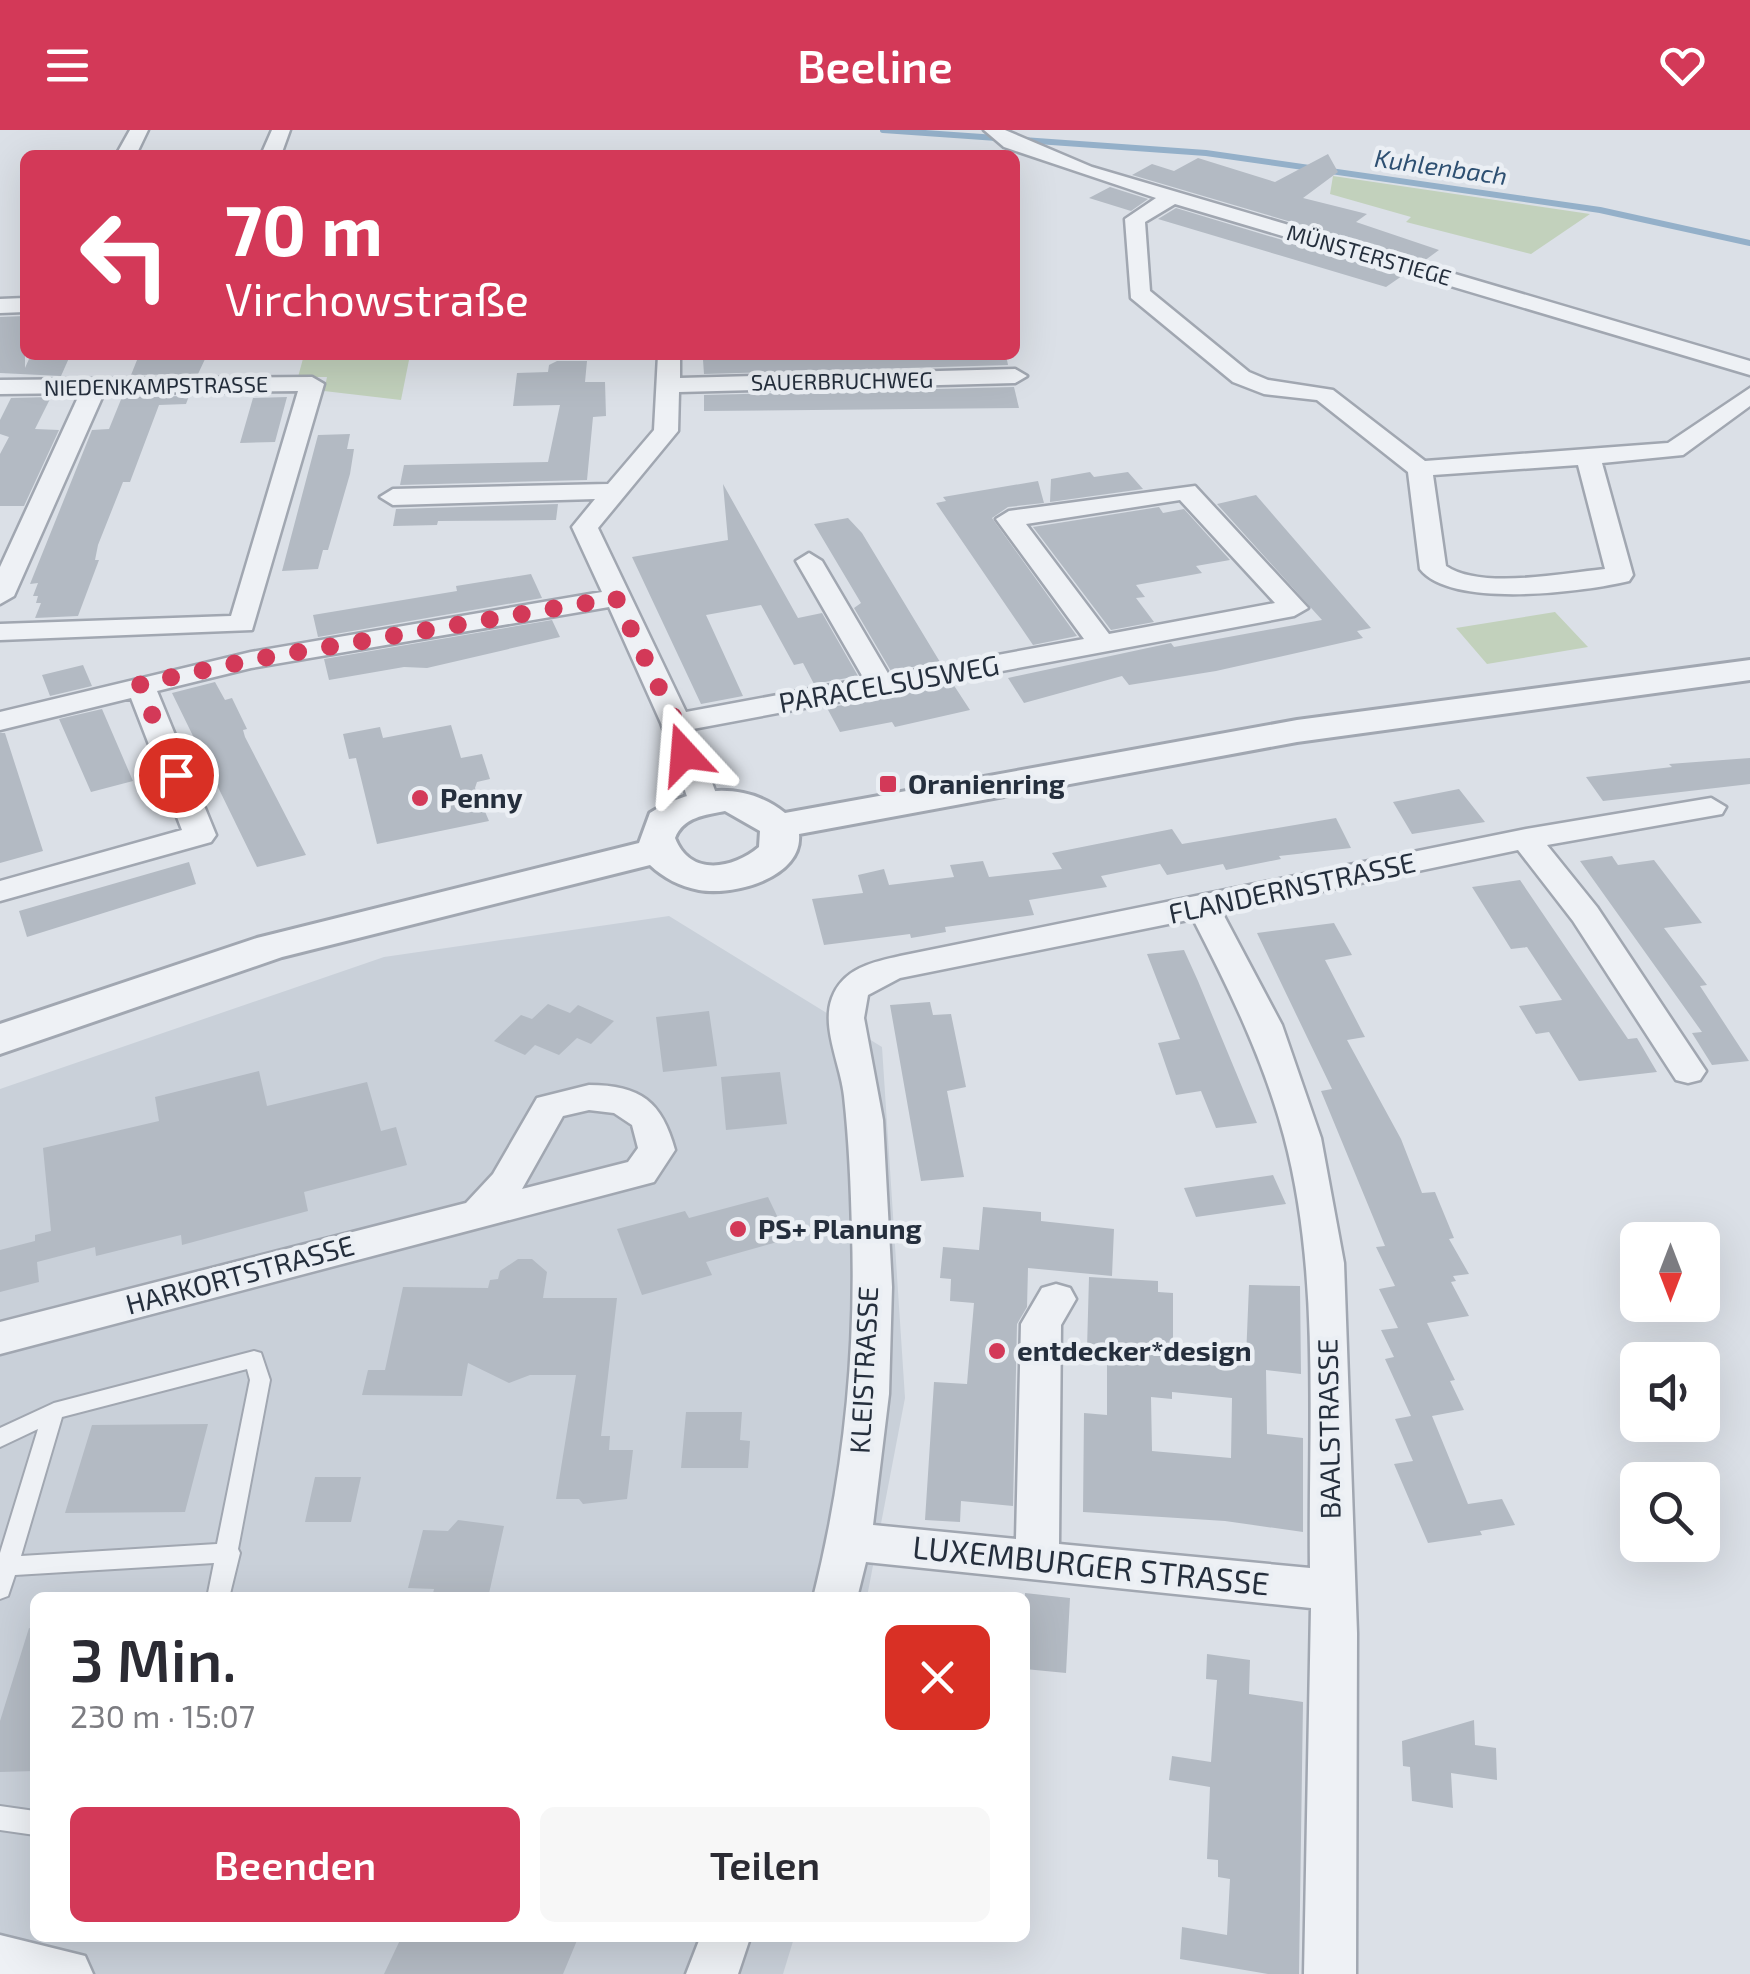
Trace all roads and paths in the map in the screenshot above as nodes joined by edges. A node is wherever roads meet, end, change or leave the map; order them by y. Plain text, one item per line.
1 (1000, 135) edge
2 (1174, 197) junction
3 (669, 360) edge
4 (1750, 368) edge
5 (1015, 376) dead end
6 (669, 385) junction
7 (0, 387) edge
8 (95, 387) junction
9 (1750, 395) edge
10 (1589, 459) junction
11 (1420, 470) junction
12 (617, 490) junction
13 (393, 497) dead end
14 (808, 561) dead end
15 (0, 596) edge
16 (616, 598) junction
17 (0, 632) edge
18 (1103, 645) junction
19 (1750, 670) edge
20 (140, 684) junction
21 (881, 685) junction
22 (0, 721) edge
23 (676, 723) junction
24 (704, 802) junction
25 (1712, 807) dead end
26 (778, 826) junction
27 (1526, 839) junction
28 (656, 851) junction
29 (0, 891) edge
30 (1202, 906) junction
31 (874, 974) joint
32 (0, 1039) edge
33 (1688, 1071) dead end
34 (480, 1212) dead end
35 (1056, 1299) dead end
36 (0, 1338) edge
37 (54, 1411) junction
38 (0, 1438) edge
39 (851, 1542) junction
40 (229, 1553) junction
41 (1037, 1561) junction
42 (6, 1566) junction
43 (0, 1589) edge
44 (1331, 1590) junction
45 (219, 1592) edge
46 (837, 1592) edge
47 (0, 1818) edge
48 (30, 1822) edge
49 (724, 1942) edge
50 (0, 1960) edge
51 (67, 1974) edge
52 (712, 1974) edge
53 (1330, 1974) edge

1 - 2 street, MÜNSTERSTIEGE
2 - 4 street, MÜNSTERSTIEGE
2 - 11 street
3 - 6 street
5 - 6 street, SAUERBRUCHWEG
6 - 12 street
7 - 8 street, NIEDENKAMPSTRASSE
8 - 15 street
8 - 17 street, NIEDENKAMPSTRASSE
9 - 10 street
10 - 11 street
10 - 11 street
12 - 13 street
12 - 16 street
14 - 21 street
16 - 20 street
16 - 23 street
18 - 18 street, PARACELSUSWEG
18 - 21 street, PARACELSUSWEG
19 - 26 street
20 - 22 street
20 - 29 street
21 - 23 street, PARACELSUSWEG
23 - 24 street
24 - 26 street
24 - 28 street
25 - 27 street, FLANDERNSTRASSE
26 - 28 street
27 - 30 street, FLANDERNSTRASSE
27 - 33 street
28 - 32 street
30 - 31 street, FLANDERNSTRASSE
30 - 44 street, BAALSTRASSE
31 - 39 street, KLEISTRASSE
34 - 36 street, HARKORTSTRASSE
35 - 41 street
37 - 38 lane
37 - 40 lane
37 - 42 lane
39 - 41 street, LUXEMBURGER STRASSE
39 - 46 street, KLEISTRASSE
40 - 42 lane
40 - 45 lane
41 - 44 street, LUXEMBURGER STRASSE
42 - 43 lane
44 - 53 street, BAALSTRASSE
47 - 48 lane
49 - 52 street
50 - 51 street

